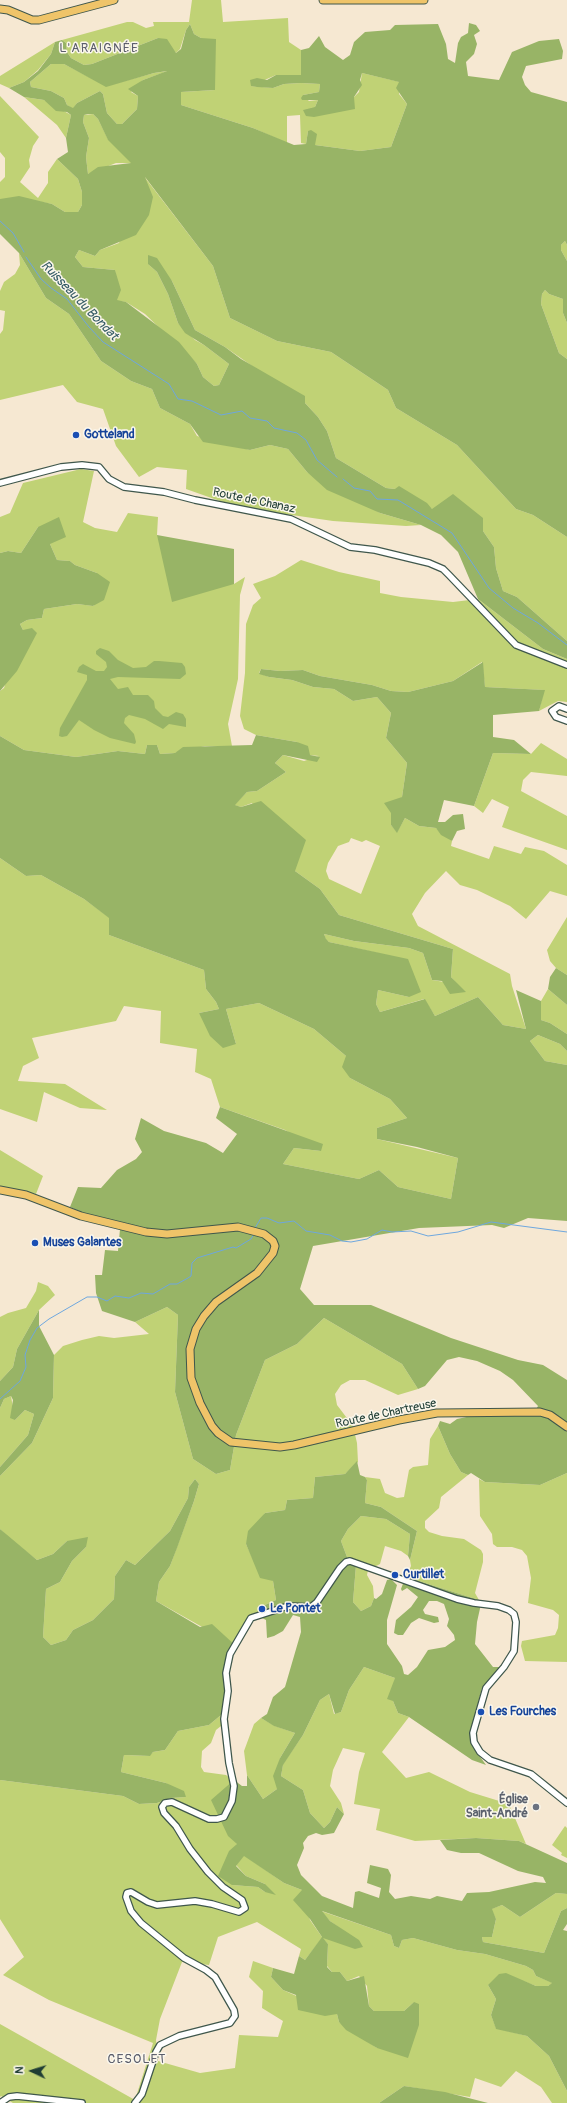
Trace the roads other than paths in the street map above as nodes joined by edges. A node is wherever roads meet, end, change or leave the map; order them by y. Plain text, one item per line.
1 (114, 0) edge
2 (323, 0) edge
3 (424, 0) edge
4 (0, 9) edge
5 (0, 483) edge
6 (567, 665) edge
7 (567, 709) edge
8 (567, 721) edge
9 (0, 1190) edge
10 (567, 1427) edge
11 (567, 1803) edge
12 (0, 2103) edge
13 (82, 2103) edge
14 (135, 2103) edge

1 - 4 main road
2 - 3 main road
5 - 6 street, Route de Chanaz
7 - 8 street
9 - 10 main road, Route de Chartreuse
11 - 14 street
12 - 13 street

